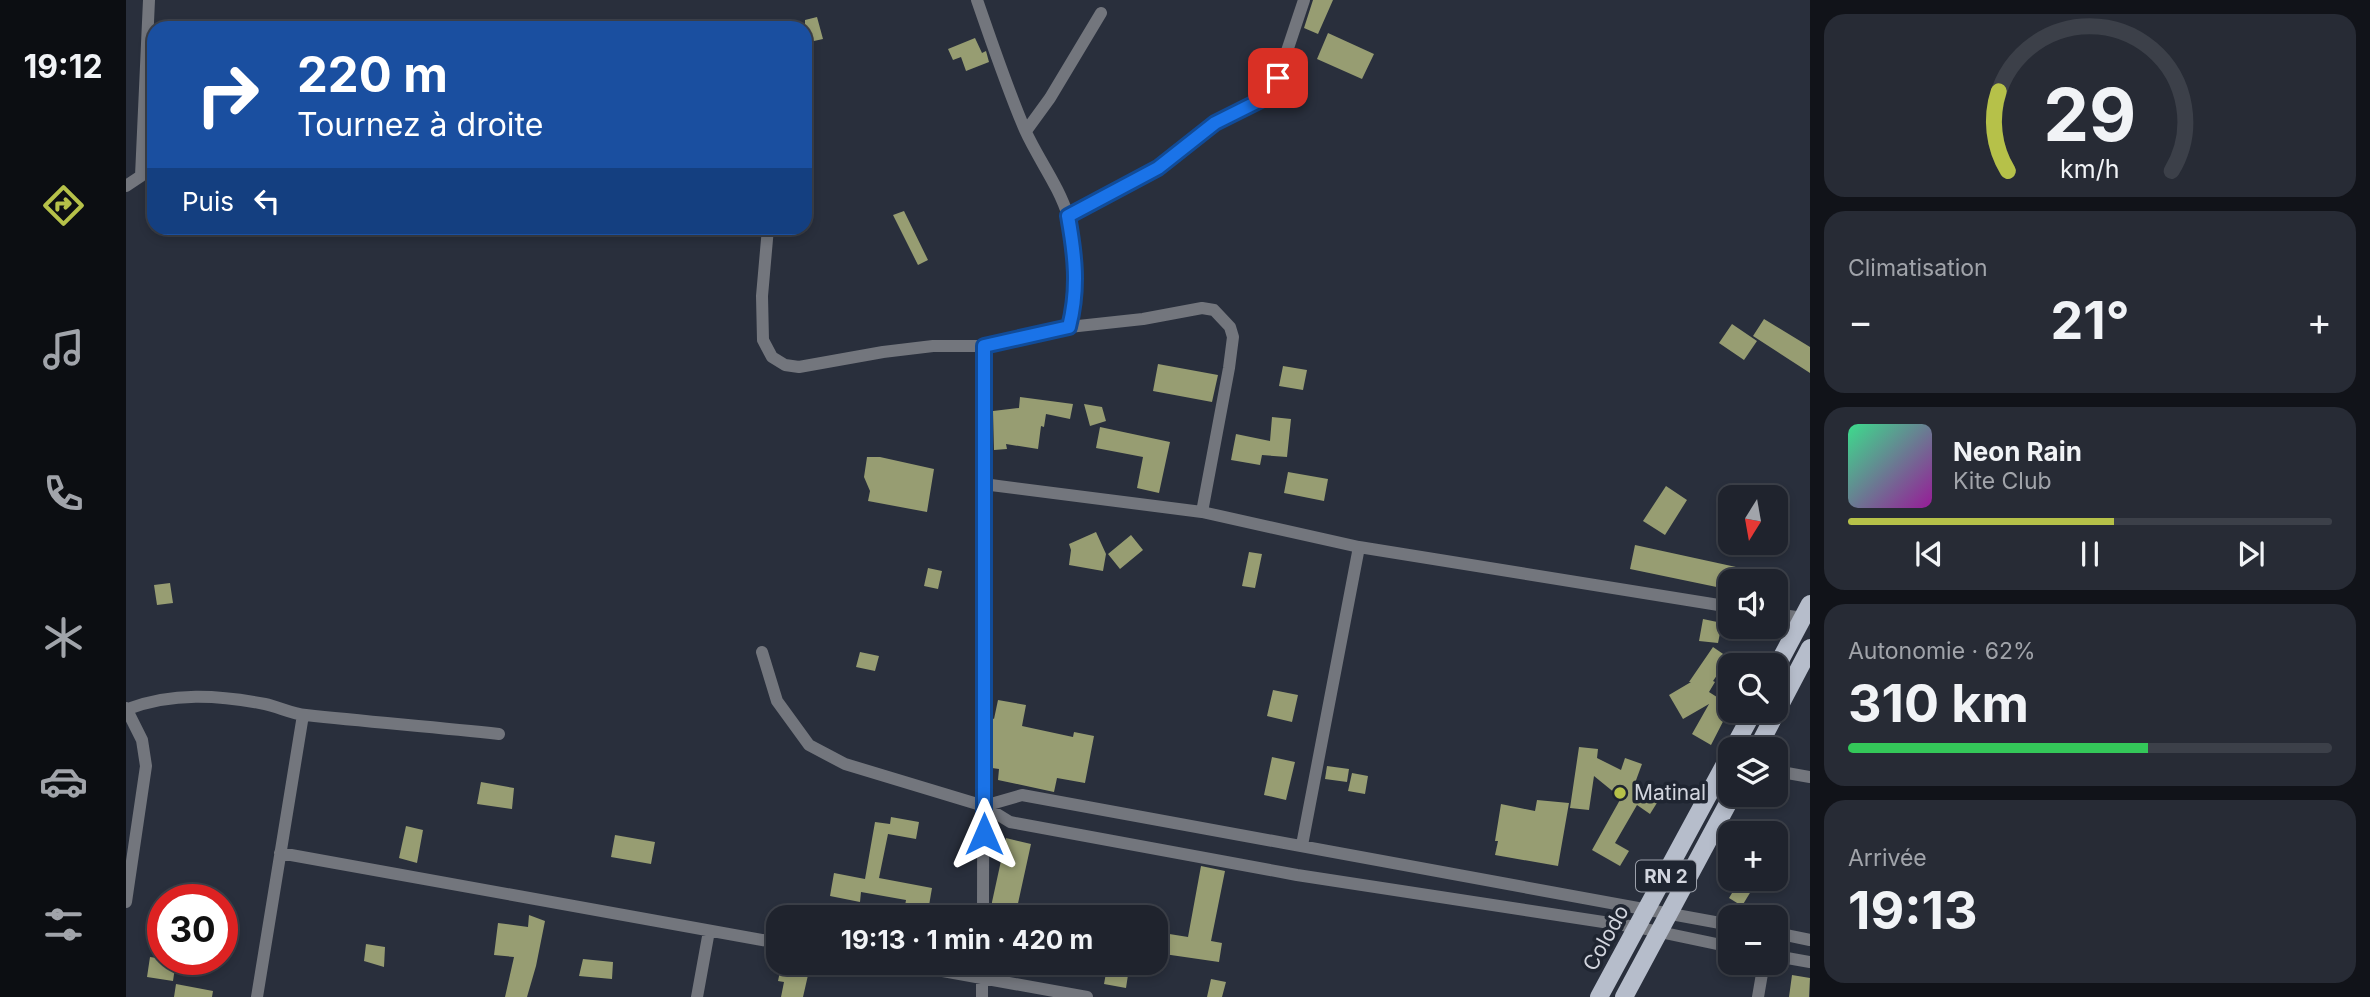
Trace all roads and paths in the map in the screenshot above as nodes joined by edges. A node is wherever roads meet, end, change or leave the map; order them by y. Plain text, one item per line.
1 (149, 0) edge
2 (977, 0) edge
3 (1304, 0) edge
4 (1101, 13) dead end
5 (148, 21) edge
6 (147, 44) edge
7 (1026, 131) junction
8 (126, 186) edge
9 (1068, 216) junction
10 (767, 235) edge
11 (1069, 327) junction
12 (984, 346) junction
13 (984, 484) junction
14 (1202, 512) junction
15 (1359, 547) junction
16 (1718, 605) edge
17 (1806, 611) edge
18 (1788, 613) edge
19 (1810, 648) edge
20 (762, 652) dead end
21 (1784, 653) edge
22 (127, 708) edge
23 (303, 715) junction
24 (499, 734) dead end
25 (1763, 737) edge
26 (1788, 773) edge
27 (1718, 777) edge
28 (1810, 777) edge
29 (984, 806) junction
30 (1726, 807) edge
31 (130, 845) edge
32 (1302, 845) junction
33 (280, 853) junction
34 (126, 902) edge
35 (983, 905) edge
36 (1647, 910) junction
37 (1670, 914) junction
38 (1718, 923) edge
39 (1636, 927) junction
40 (709, 931) junction
41 (1660, 931) junction
42 (1788, 935) edge
43 (1810, 940) edge
44 (766, 941) edge
45 (1718, 944) edge
46 (1788, 958) edge
47 (1810, 962) edge
48 (965, 975) edge
49 (1762, 975) edge
50 (982, 978) junction
51 (257, 997) edge
52 (697, 997) edge
53 (982, 997) edge
54 (1087, 997) edge
55 (1599, 997) edge
56 (1624, 997) edge
57 (1758, 997) edge

1 - 5 street
2 - 7 street
3 - 9 street
4 - 7 street
6 - 8 street
7 - 9 street
9 - 11 street
10 - 12 street
11 - 12 street
11 - 14 street
12 - 13 street
13 - 14 street
13 - 29 street
14 - 15 street
15 - 16 street
15 - 32 street
17 - 18 street
17 - 21 main road
19 - 25 main road
20 - 29 street
22 - 23 street
22 - 31 street
23 - 24 street
23 - 33 street
26 - 28 street
27 - 36 main road, Colodo / RN 2
29 - 32 street
29 - 35 street
29 - 39 street
30 - 37 main road, RN 2
31 - 34 street
32 - 36 street
33 - 40 street
33 - 51 street
36 - 37 street
36 - 39 main road, Colodo / RN 2
37 - 38 street
37 - 41 main road, RN 2
39 - 41 street
39 - 55 main road, Colodo / RN 2
40 - 44 street
40 - 52 street
41 - 45 street
41 - 56 main road, RN 2
42 - 43 street
46 - 47 street
48 - 50 street
49 - 57 street
50 - 53 street
50 - 54 street

